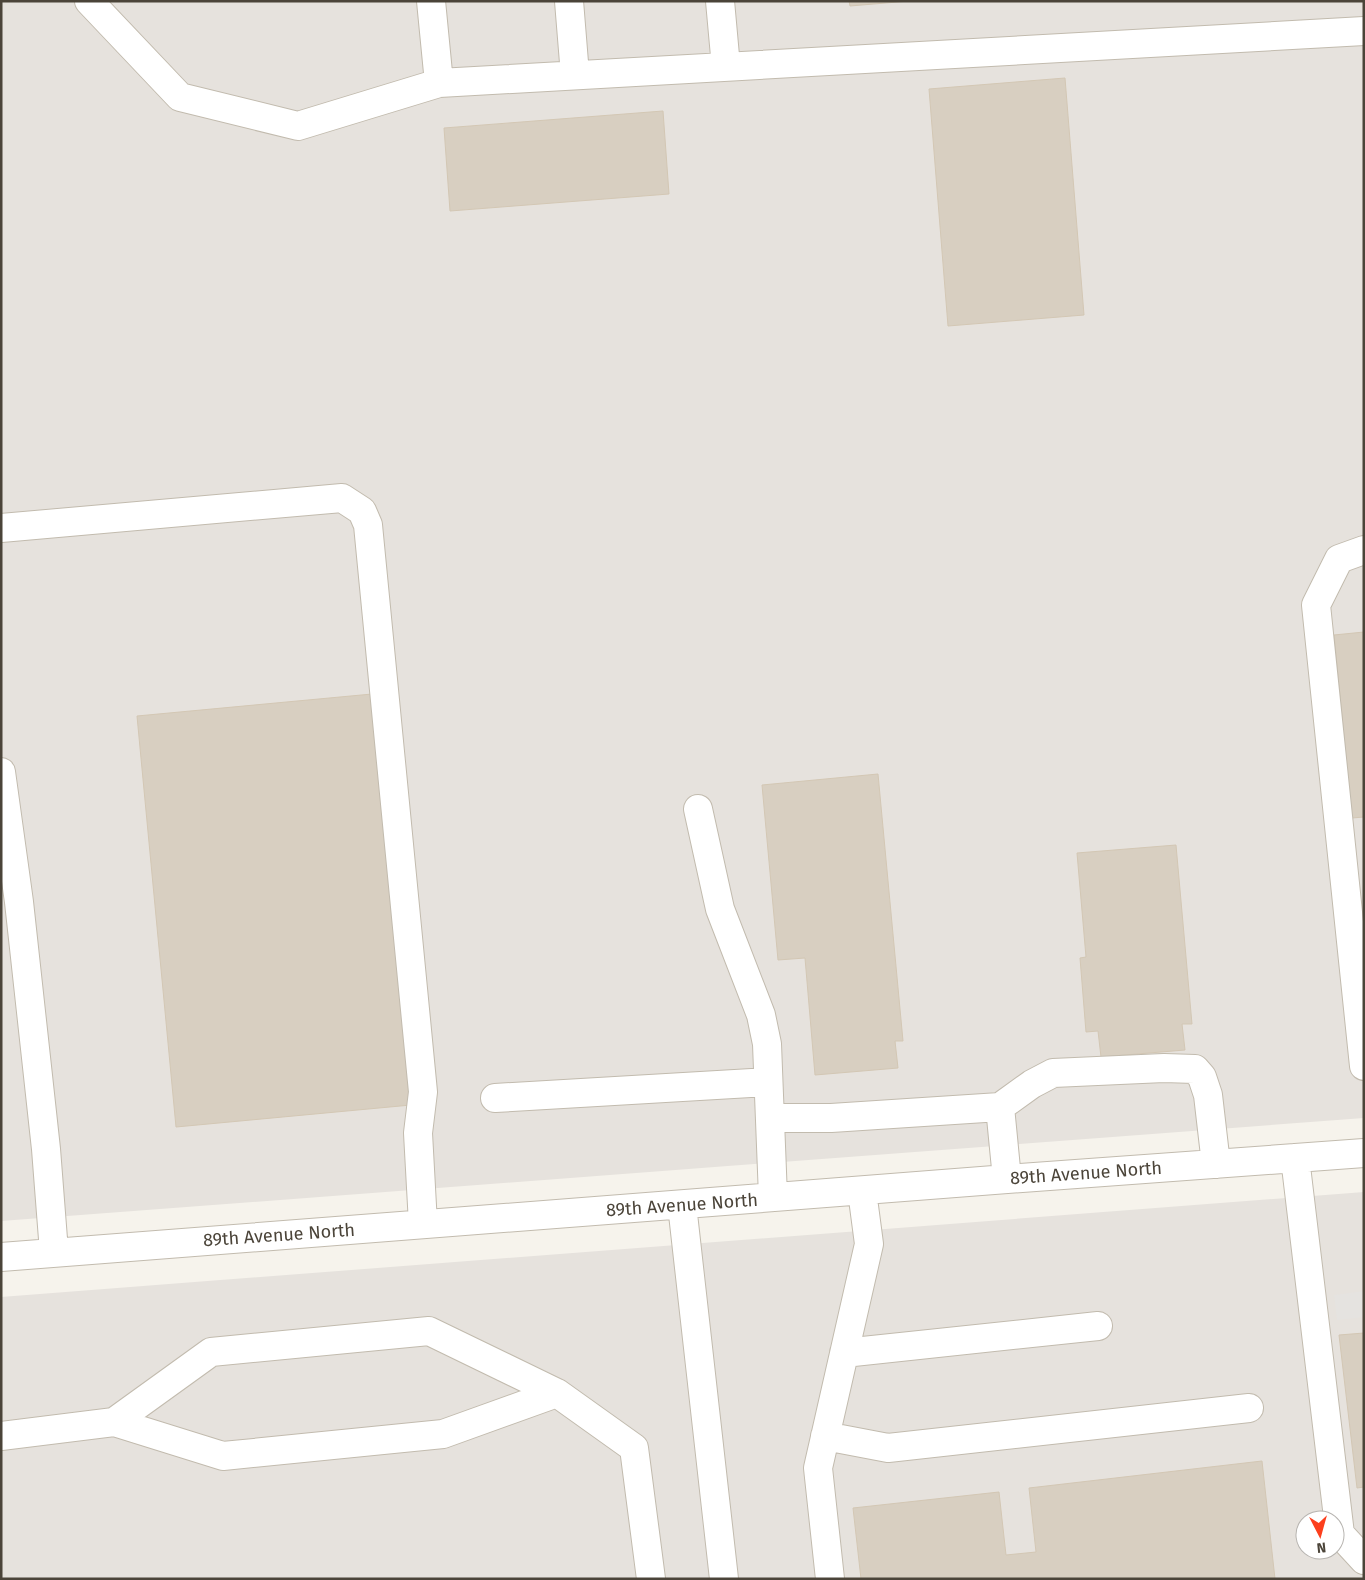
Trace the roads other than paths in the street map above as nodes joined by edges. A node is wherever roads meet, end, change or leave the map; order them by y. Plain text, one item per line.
1 (89, 1) edge
2 (431, 1) edge
3 (569, 1) edge
4 (720, 1) edge
5 (1364, 31) edge
6 (726, 67) junction
7 (575, 75) junction
8 (439, 83) junction
9 (1, 528) edge
10 (1364, 550) edge
11 (1, 772) edge
12 (698, 809) dead end
13 (1357, 942) edge
14 (1362, 1038) edge
15 (1364, 1066) edge
16 (768, 1082) junction
17 (495, 1098) dead end
18 (1000, 1107) junction
19 (770, 1118) junction
20 (1364, 1153) edge
21 (1295, 1158) junction
22 (1216, 1164) junction
23 (1007, 1179) junction
24 (862, 1191) junction
25 (773, 1197) junction
26 (682, 1205) junction
27 (423, 1224) junction
28 (54, 1252) junction
29 (1, 1257) edge
30 (1098, 1326) dead end
31 (844, 1353) junction
32 (557, 1393) junction
33 (1249, 1408) dead end
34 (114, 1422) junction
35 (1, 1436) edge
36 (825, 1436) junction
37 (1364, 1560) edge
38 (651, 1579) edge
39 (724, 1579) edge
40 (830, 1579) edge

1 - 8 street
2 - 8 street
3 - 7 street
4 - 6 street
5 - 6 street
6 - 7 street
7 - 8 street
9 - 27 street
10 - 13 street
11 - 28 street
12 - 16 street
13 - 14 street
14 - 15 street
16 - 17 street
16 - 19 street
18 - 19 street
18 - 22 street
18 - 23 street
19 - 25 street
20 - 21 street, 89th Avenue North
21 - 22 street, 89th Avenue North
21 - 37 street
22 - 23 street, 89th Avenue North
23 - 24 street, 89th Avenue North
24 - 25 street, 89th Avenue North
24 - 31 street
25 - 26 street, 89th Avenue North
26 - 27 street, 89th Avenue North
26 - 39 street
27 - 28 street, 89th Avenue North
28 - 29 street, 89th Avenue North
30 - 31 street
31 - 36 street
32 - 34 street
32 - 34 street
32 - 38 street
33 - 36 street
34 - 35 street
36 - 40 street

